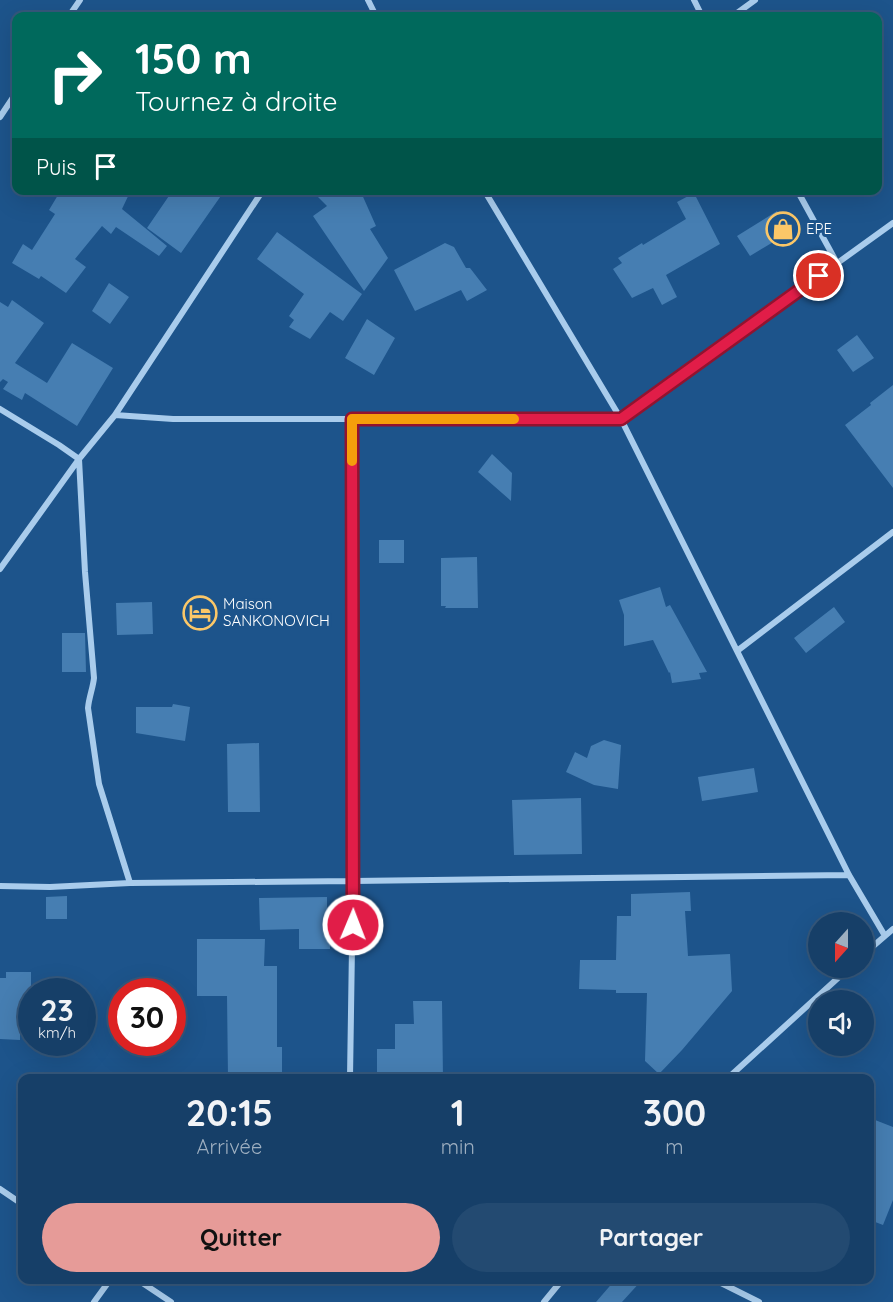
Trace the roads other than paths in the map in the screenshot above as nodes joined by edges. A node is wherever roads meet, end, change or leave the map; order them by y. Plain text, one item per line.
1 (755, 0) edge
2 (738, 12) edge
3 (12, 99) edge
4 (0, 117) edge
5 (260, 195) edge
6 (487, 195) edge
7 (800, 195) edge
8 (893, 223) edge
9 (837, 263) junction
10 (0, 409) edge
11 (115, 415) junction
12 (352, 419) junction
13 (621, 419) junction
14 (79, 459) junction
15 (893, 532) edge
16 (0, 569) edge
17 (737, 651) junction
18 (849, 875) junction
19 (353, 881) junction
20 (130, 883) junction
21 (0, 886) edge
22 (893, 929) edge
23 (885, 936) junction
24 (874, 945) edge
25 (838, 978) edge
26 (350, 1074) edge
27 (732, 1074) edge
28 (0, 1189) edge
29 (18, 1201) edge
30 (107, 1284) edge
31 (144, 1284) edge
32 (559, 1284) edge
33 (723, 1284) edge
34 (94, 1302) edge
35 (171, 1302) edge
36 (544, 1302) edge
37 (759, 1302) edge

1 - 2 street
3 - 4 street
5 - 11 street
6 - 13 street
7 - 9 street
8 - 9 street
9 - 13 street
10 - 14 street
11 - 12 street
11 - 14 street
12 - 13 street
12 - 19 street
13 - 17 street
14 - 16 street
14 - 20 street
15 - 17 street
17 - 18 street
18 - 19 street
18 - 23 street
19 - 20 street
19 - 26 street
20 - 21 street
22 - 23 street
23 - 24 street
25 - 27 street
28 - 29 street
30 - 34 street
31 - 35 street
32 - 36 street
33 - 37 street

